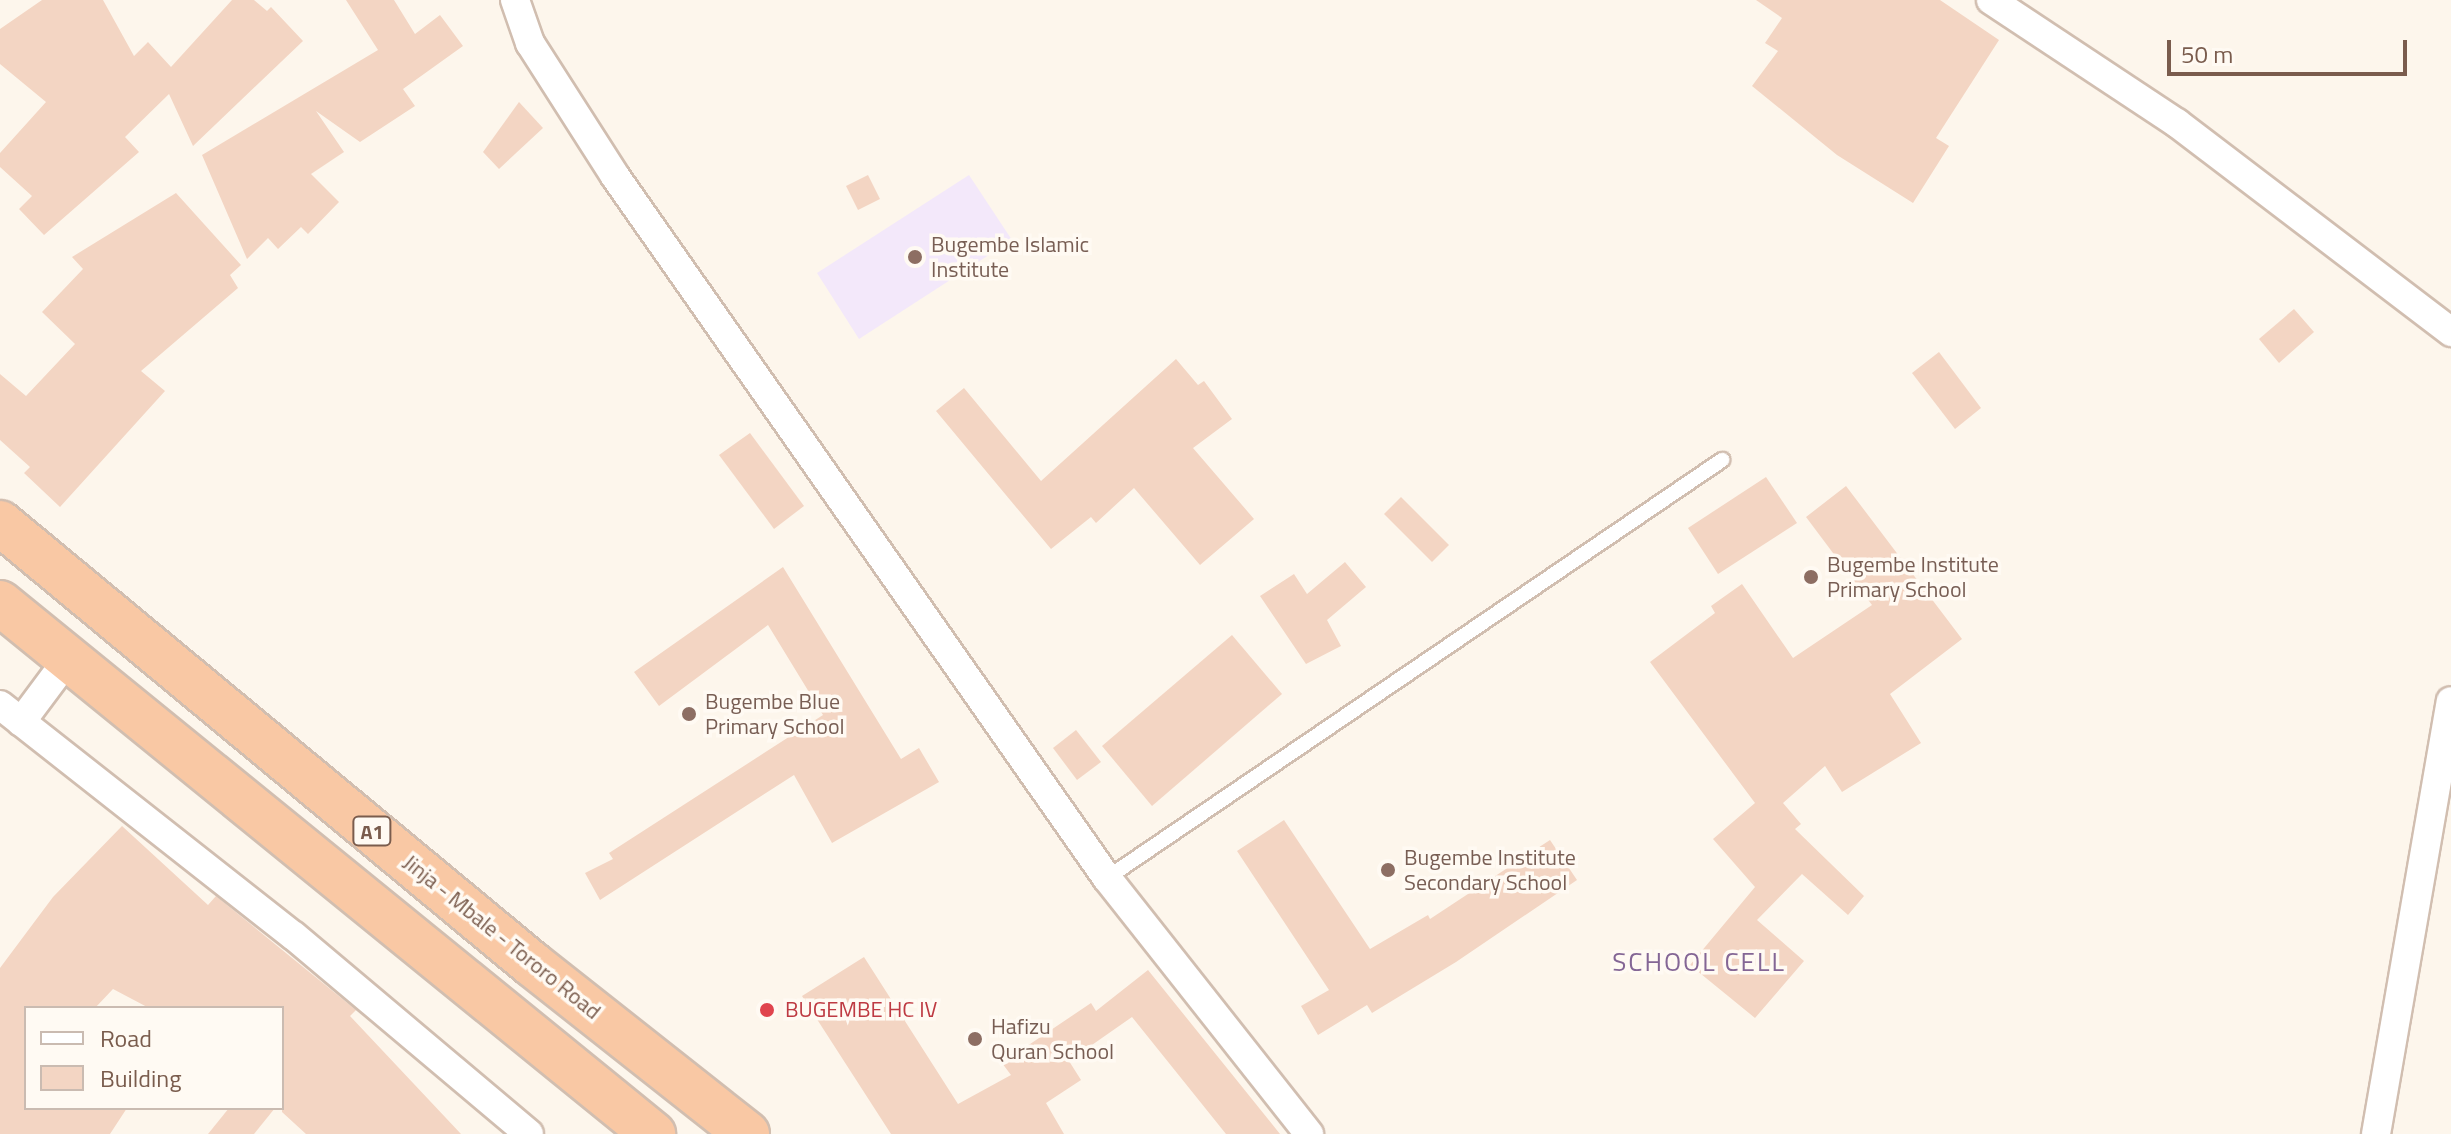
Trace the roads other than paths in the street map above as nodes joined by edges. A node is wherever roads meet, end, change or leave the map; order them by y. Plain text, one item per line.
1 (515, 0) edge
2 (1991, 0) edge
3 (2451, 332) edge
4 (1722, 460) dead end
5 (0, 523) edge
6 (0, 603) edge
7 (68, 659) junction
8 (2451, 701) edge
9 (10, 714) edge
10 (1107, 878) junction
11 (529, 1134) edge
12 (653, 1134) edge
13 (747, 1134) edge
14 (1309, 1134) edge
15 (2376, 1134) edge

1 - 10 street
2 - 3 street
4 - 10 lane
5 - 13 highway, Jinja - Mbale - Tororo Road / A1
6 - 7 highway
7 - 9 street
7 - 12 highway
8 - 15 street
9 - 11 street
10 - 14 street

